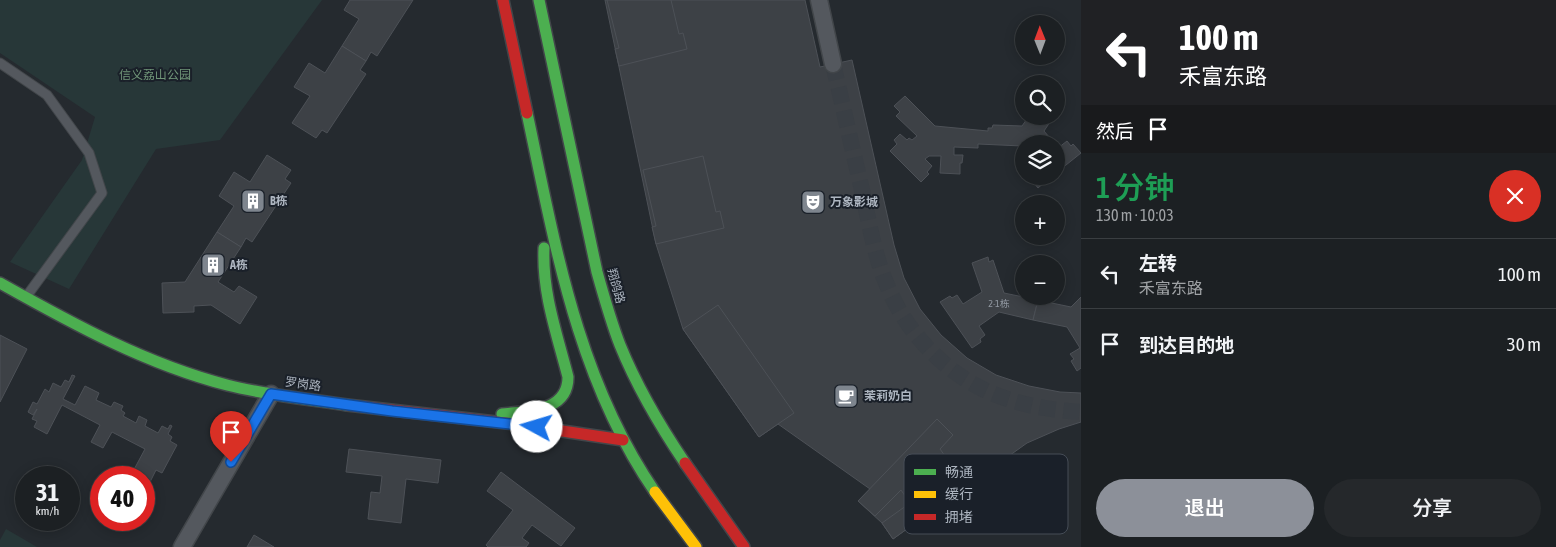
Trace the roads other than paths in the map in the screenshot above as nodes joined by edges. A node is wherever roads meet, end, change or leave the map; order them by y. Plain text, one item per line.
1 (503, 0) edge
2 (539, 0) edge
3 (819, 0) edge
4 (0, 63) edge
5 (834, 64) tunnel mouth
6 (548, 211) junction
7 (0, 284) edge
8 (26, 298) junction
9 (271, 394) junction
10 (468, 419) junction
11 (623, 440) junction
12 (182, 547) edge
13 (696, 547) edge
14 (744, 547) edge

1 - 6 street
2 - 14 street, 翔鸽路
3 - 5 street
4 - 8 lane
6 - 10 street
6 - 11 street
7 - 8 street, 罗岗路
8 - 9 street, 罗岗路
9 - 10 street, 罗岗路
9 - 12 street
10 - 11 street, 罗岗路
11 - 13 street

